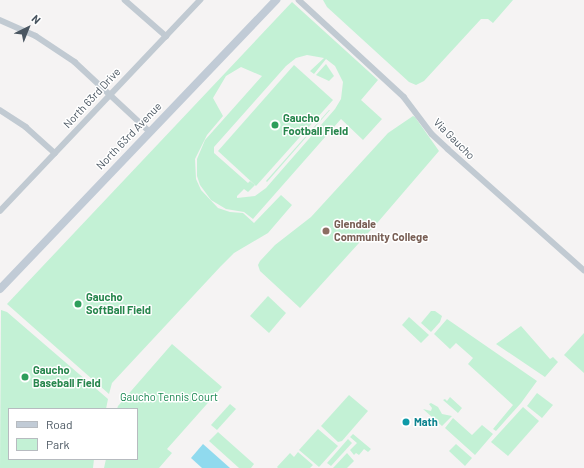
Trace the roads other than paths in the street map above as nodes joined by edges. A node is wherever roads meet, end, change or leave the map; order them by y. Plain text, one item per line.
1 (125, 0) edge
2 (200, 0) edge
3 (276, 0) edge
4 (299, 0) edge
5 (0, 20) edge
6 (166, 36) junction
7 (110, 94) junction
8 (0, 110) edge
9 (149, 131) junction
10 (55, 153) junction
11 (0, 211) edge
12 (584, 270) edge
13 (0, 289) edge

1 - 6 street
2 - 6 street, North 63rd Drive
3 - 9 street, North 63rd Avenue
4 - 12 street, Via Gaucho
5 - 7 street
6 - 7 street, North 63rd Drive
7 - 9 street
7 - 10 street, North 63rd Drive
8 - 10 street
9 - 13 street, North 63rd Avenue
10 - 11 street, North 63rd Drive

